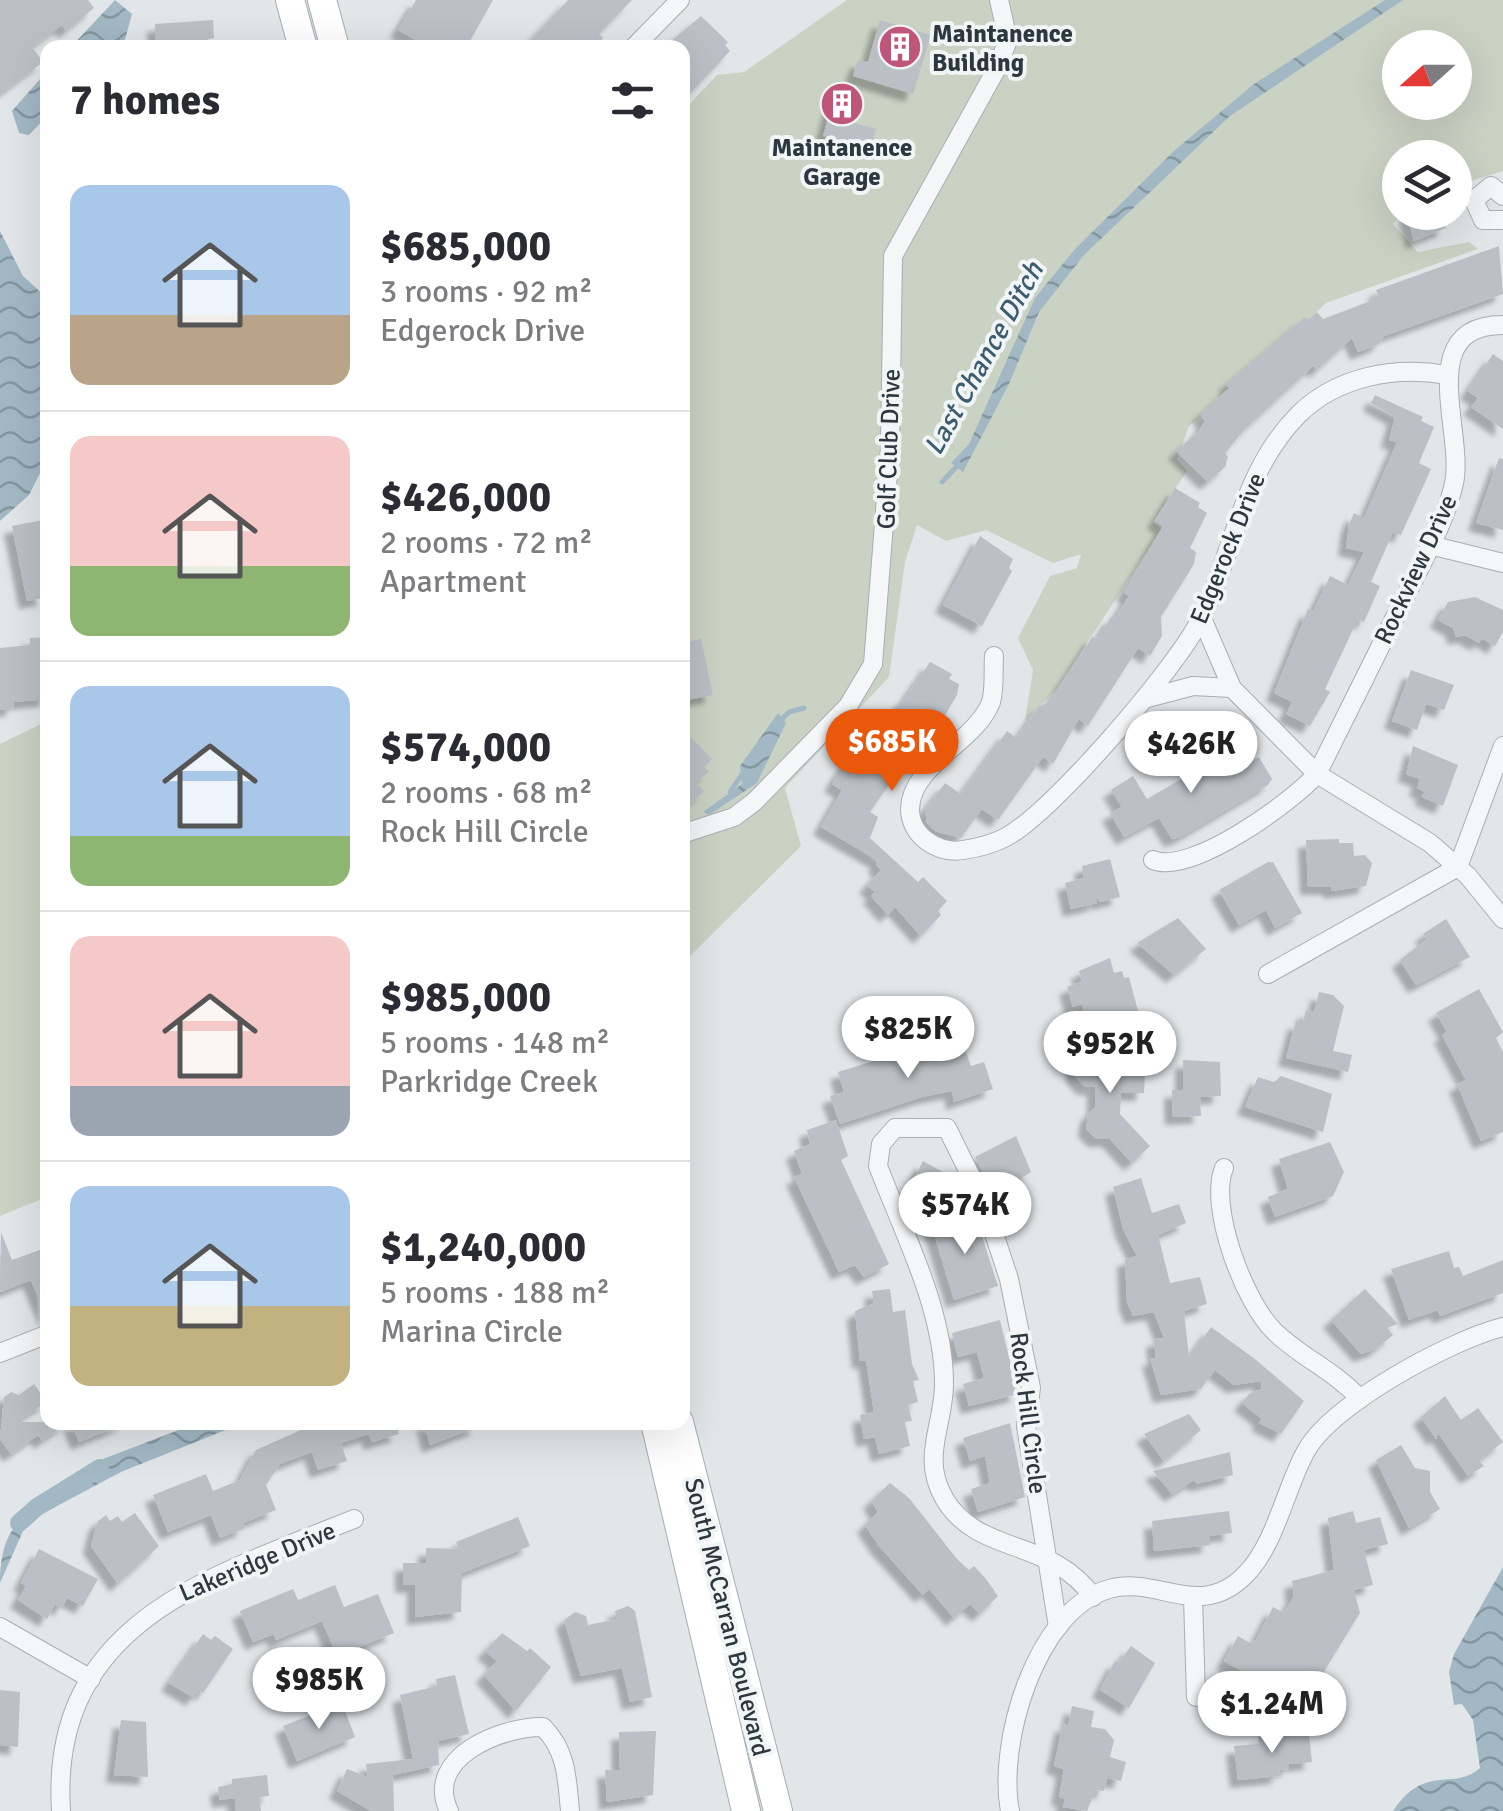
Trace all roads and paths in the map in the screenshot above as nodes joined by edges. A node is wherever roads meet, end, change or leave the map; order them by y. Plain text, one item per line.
1 (290, 0) edge
2 (322, 0) edge
3 (680, 0) edge
4 (998, 0) edge
5 (301, 40) edge
6 (333, 40) edge
7 (641, 40) edge
8 (1503, 196) edge
9 (1503, 220) edge
10 (1503, 325) edge
11 (1447, 375) junction
12 (1430, 545) junction
13 (1503, 563) edge
14 (1202, 616) junction
15 (994, 656) dead end
16 (1232, 688) junction
17 (1143, 699) junction
18 (1503, 746) edge
19 (1317, 774) junction
20 (690, 831) edge
21 (1153, 860) dead end
22 (1458, 866) junction
23 (1503, 919) edge
24 (1268, 974) dead end
25 (1224, 1168) dead end
26 (1503, 1327) edge
27 (40, 1337) edge
28 (0, 1353) edge
29 (1360, 1399) junction
30 (657, 1430) edge
31 (681, 1430) edge
32 (354, 1519) dead end
33 (1048, 1559) junction
34 (1093, 1596) junction
35 (1193, 1598) junction
36 (0, 1627) edge
37 (1058, 1627) junction
38 (91, 1679) junction
39 (1196, 1697) dead end
40 (62, 1811) edge
41 (449, 1811) edge
42 (570, 1811) edge
43 (746, 1811) edge
44 (778, 1811) edge
45 (1010, 1811) edge

1 - 5 main road
2 - 6 main road
3 - 7 street
4 - 20 street, Golf Club Drive
8 - 9 street
10 - 11 street
11 - 12 street, Rockview Drive
11 - 14 street, Edgerock Drive
12 - 13 street
12 - 19 street, Rockview Drive
14 - 16 street
14 - 17 street, Edgerock Drive
15 - 17 street, Edgerock Drive
16 - 17 street
16 - 19 street
18 - 22 street
19 - 21 street
19 - 22 street
22 - 23 street
22 - 24 street
25 - 29 street
26 - 29 street
27 - 28 street
29 - 35 street
30 - 43 main road, South McCarran Boulevard
31 - 44 main road, South McCarran Boulevard
32 - 38 street, Lakeridge Drive
33 - 33 street, Rock Hill Circle
33 - 34 street, Rock Hill Circle
33 - 37 street, Rock Hill Circle
34 - 35 street
34 - 37 street
35 - 39 street
36 - 38 street
37 - 45 street
38 - 40 street, Lakeridge Drive
41 - 42 street

